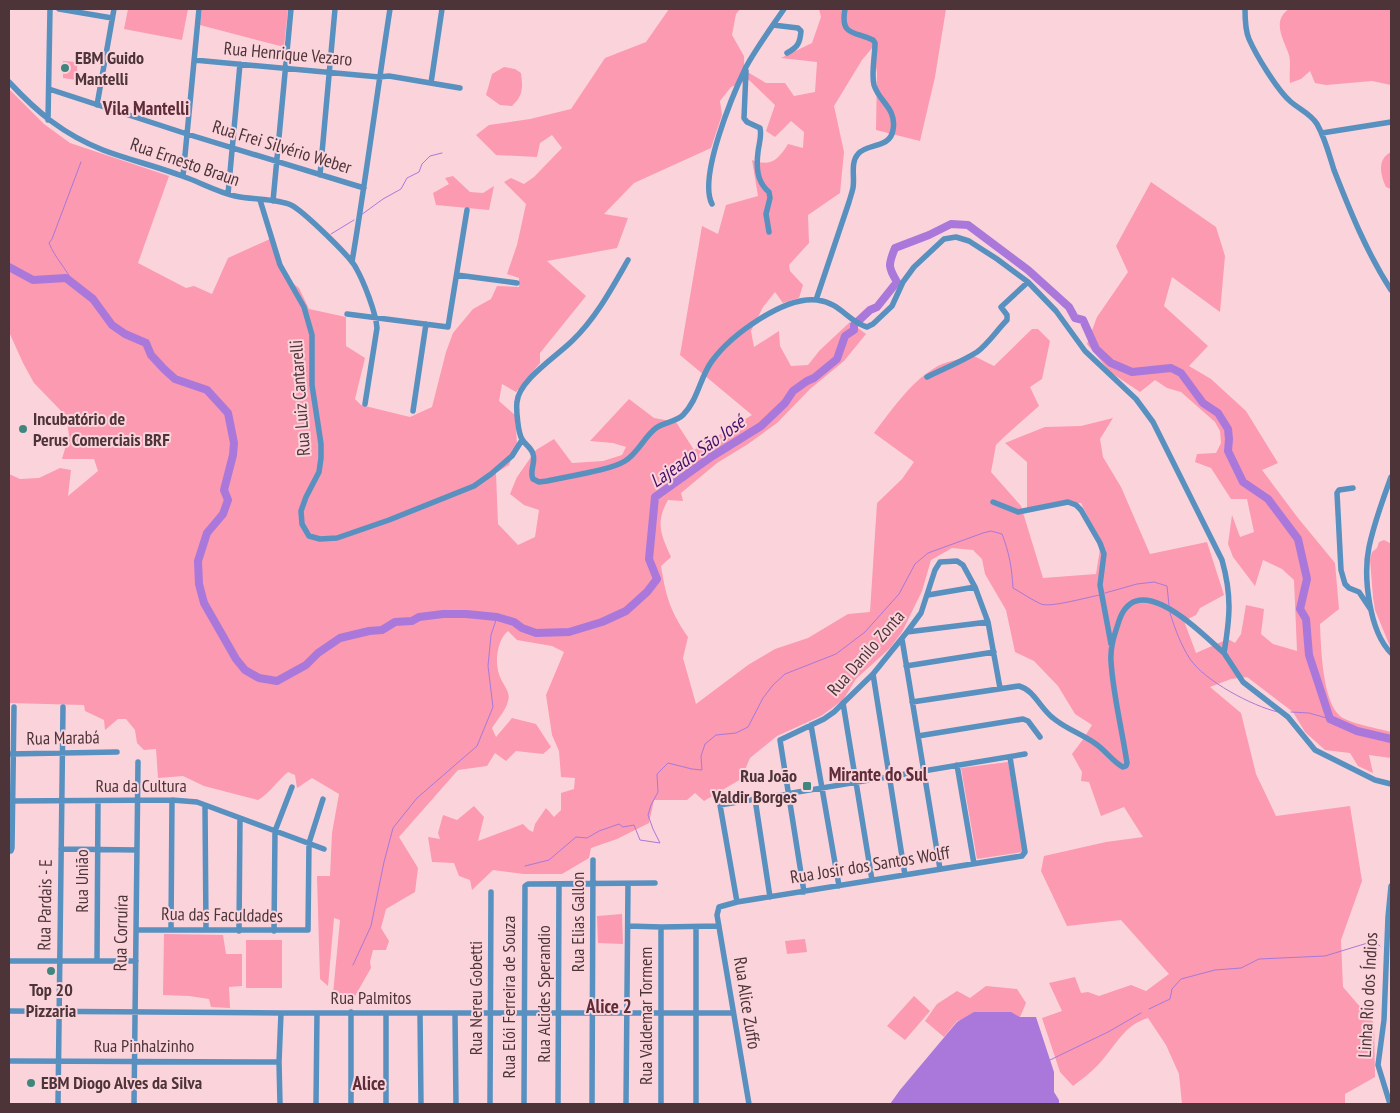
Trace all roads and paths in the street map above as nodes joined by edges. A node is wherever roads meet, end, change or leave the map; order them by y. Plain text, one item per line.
1 (50, 9) edge
2 (60, 9) edge
3 (114, 9) edge
4 (199, 9) edge
5 (291, 9) edge
6 (335, 9) edge
7 (389, 9) edge
8 (442, 9) edge
9 (784, 9) edge
10 (845, 9) edge
11 (1245, 9) edge
12 (112, 18) junction
13 (773, 25) junction
14 (787, 53) dead end
15 (194, 60) junction
16 (240, 64) junction
17 (747, 66) junction
18 (285, 68) junction
19 (330, 72) junction
20 (379, 77) junction
21 (9, 82) edge
22 (430, 83) junction
23 (460, 88) dead end
24 (49, 89) junction
25 (97, 105) junction
26 (48, 120) junction
27 (1391, 122) edge
28 (1322, 133) junction
29 (187, 134) junction
30 (232, 147) junction
31 (276, 161) junction
32 (320, 175) junction
33 (183, 176) junction
34 (364, 188) junction
35 (228, 194) junction
36 (260, 200) junction
37 (272, 201) junction
38 (712, 204) dead end
39 (467, 210) dead end
40 (770, 232) dead end
41 (628, 260) dead end
42 (352, 262) junction
43 (456, 275) junction
44 (1028, 282) junction
45 (517, 283) dead end
46 (1391, 290) edge
47 (816, 300) junction
48 (347, 314) dead end
49 (376, 318) junction
50 (426, 324) junction
51 (927, 377) dead end
52 (365, 404) dead end
53 (413, 411) dead end
54 (522, 440) junction
55 (1391, 476) edge
56 (1353, 488) dead end
57 (993, 502) dead end
58 (975, 587) junction
59 (928, 595) junction
60 (1372, 612) junction
61 (988, 622) junction
62 (907, 632) junction
63 (902, 639) junction
64 (1111, 646) junction
65 (994, 652) junction
66 (1391, 653) edge
67 (1224, 654) junction
68 (906, 666) junction
69 (873, 674) junction
70 (1000, 688) junction
71 (912, 702) junction
72 (843, 703) junction
73 (14, 707) dead end
74 (63, 707) dead end
75 (811, 725) junction
76 (918, 736) junction
77 (1040, 737) dead end
78 (117, 752) dead end
79 (11, 754) edge
80 (62, 754) junction
81 (1025, 754) dead end
82 (1010, 757) junction
83 (138, 762) dead end
84 (957, 765) junction
85 (923, 770) junction
86 (890, 776) junction
87 (856, 782) junction
88 (1391, 784) edge
89 (292, 787) dead end
90 (822, 788) junction
91 (788, 793) junction
92 (323, 799) dead end
93 (755, 799) junction
94 (172, 800) junction
95 (11, 801) edge
96 (62, 801) junction
97 (98, 801) junction
98 (138, 801) junction
99 (205, 805) junction
100 (240, 818) junction
101 (275, 831) junction
102 (309, 843) junction
103 (61, 849) junction
104 (324, 849) dead end
105 (98, 850) junction
106 (137, 850) junction
107 (10, 851) edge
108 (593, 860) dead end
109 (974, 864) junction
110 (940, 869) junction
111 (905, 875) junction
112 (872, 880) junction
113 (655, 883) dead end
114 (559, 884) junction
115 (593, 884) junction
116 (628, 884) junction
117 (839, 886) junction
118 (1391, 886) edge
119 (491, 892) dead end
120 (804, 892) junction
121 (770, 897) junction
122 (737, 902) junction
123 (719, 907) joint
124 (628, 926) junction
125 (719, 926) junction
126 (661, 927) junction
127 (696, 927) junction
128 (136, 930) junction
129 (171, 930) junction
130 (206, 930) junction
131 (239, 931) junction
132 (274, 931) junction
133 (9, 961) edge
134 (60, 961) junction
135 (97, 961) junction
136 (136, 961) junction
137 (9, 1011) edge
138 (59, 1011) junction
139 (135, 1012) junction
140 (352, 1012) junction
141 (524, 1012) junction
142 (558, 1012) junction
143 (281, 1013) junction
144 (317, 1013) junction
145 (386, 1013) junction
146 (420, 1013) junction
147 (490, 1013) junction
148 (592, 1013) junction
149 (626, 1013) junction
150 (661, 1013) junction
151 (696, 1013) junction
152 (733, 1013) junction
153 (455, 1014) junction
154 (9, 1061) edge
155 (58, 1061) junction
156 (134, 1061) junction
157 (279, 1062) junction
158 (58, 1104) edge
159 (134, 1104) edge
160 (280, 1104) edge
161 (316, 1104) edge
162 (351, 1104) edge
163 (386, 1104) edge
164 (421, 1104) edge
165 (456, 1104) edge
166 (490, 1104) edge
167 (524, 1104) edge
168 (558, 1104) edge
169 (592, 1104) edge
170 (626, 1104) edge
171 (661, 1104) edge
172 (696, 1104) edge
173 (749, 1104) edge
174 (1390, 1104) edge

1 - 24 street
2 - 12 street
3 - 12 street
4 - 15 street
5 - 18 street
6 - 19 street
7 - 20 street
8 - 22 street
9 - 13 street
10 - 47 street
11 - 28 street
12 - 25 street
13 - 14 street
13 - 17 street
15 - 16 street, Rua Henrique Vezaro
15 - 29 street
16 - 18 street, Rua Henrique Vezaro
16 - 30 street
17 - 38 street
17 - 40 street
18 - 19 street, Rua Henrique Vezaro
18 - 31 street
19 - 20 street, Rua Henrique Vezaro
19 - 32 street
20 - 22 street, Rua Henrique Vezaro
20 - 34 street
21 - 26 street, Rua Ernesto Braun
22 - 23 street, Rua Henrique Vezaro
24 - 25 street, Rua Frei Silvério Weber
24 - 26 street
25 - 29 street, Rua Frei Silvério Weber
26 - 33 street, Rua Ernesto Braun
27 - 28 street
28 - 46 street
29 - 30 street, Rua Frei Silvério Weber
29 - 33 street
30 - 31 street, Rua Frei Silvério Weber
30 - 35 street
31 - 32 street, Rua Frei Silvério Weber
31 - 37 street
32 - 34 street, Rua Frei Silvério Weber
33 - 35 street, Rua Ernesto Braun
34 - 42 street
35 - 36 street, Rua Ernesto Braun
36 - 37 street, Rua Ernesto Braun
36 - 54 street, Rua Luiz Cantarelli
37 - 42 street, Rua Ernesto Braun
39 - 43 street
41 - 54 street
42 - 49 street, Rua Ernesto Braun
43 - 45 street
43 - 50 street
44 - 47 street
44 - 51 street
44 - 67 street
47 - 54 street
48 - 49 street
49 - 50 street
49 - 52 street
50 - 53 street
55 - 60 street
56 - 60 street
57 - 64 street
58 - 59 street
58 - 59 street, Rua Danilo Zonta
58 - 61 street, Rua Danilo Zonta
59 - 62 street, Rua Danilo Zonta
60 - 66 street
61 - 62 street
61 - 65 street, Rua Danilo Zonta
62 - 63 street, Rua Danilo Zonta
63 - 68 street
63 - 69 street, Rua Danilo Zonta
64 - 67 street
64 - 70 street
65 - 68 street
65 - 70 street, Rua Danilo Zonta
67 - 88 street
68 - 71 street
69 - 72 street, Rua Danilo Zonta
69 - 86 street
70 - 71 street
71 - 76 street
72 - 75 street, Rua Danilo Zonta
72 - 87 street
73 - 79 street
74 - 80 street, Rua Pardais - E
75 - 90 street
75 - 91 street, Rua Danilo Zonta
76 - 77 street
76 - 85 street
78 - 80 street, Rua Marabá
79 - 80 street, Rua Marabá
79 - 95 street
80 - 96 street, Rua Pardais - E
81 - 82 street
82 - 84 street
82 - 109 street, Rua Josir dos Santos Wolff
83 - 98 street, Rua Corruíra
84 - 85 street
84 - 109 street
85 - 86 street
85 - 110 street
86 - 87 street
86 - 111 street
87 - 90 street
87 - 112 street
89 - 101 street
90 - 91 street
90 - 117 street
91 - 93 street
91 - 120 street
92 - 102 street
93 - 121 street
93 - 122 street
94 - 98 street, Rua da Cultura
94 - 99 street, Rua da Cultura
94 - 129 street
95 - 96 street, Rua da Cultura
95 - 107 street
96 - 97 street, Rua da Cultura
96 - 103 street, Rua Pardais - E
97 - 98 street, Rua da Cultura
97 - 105 street, Rua União
98 - 106 street, Rua Corruíra
99 - 100 street, Rua da Cultura
99 - 130 street
100 - 101 street, Rua da Cultura
100 - 131 street
101 - 102 street, Rua da Cultura
101 - 132 street
102 - 104 street, Rua da Cultura
102 - 132 street, Rua das Faculdades
103 - 105 street
103 - 134 street, Rua Pardais - E
105 - 106 street
105 - 135 street, Rua União
106 - 128 street, Rua Corruíra
108 - 115 street, Rua Elias Gallon
109 - 110 street, Rua Josir dos Santos Wolff
110 - 111 street, Rua Josir dos Santos Wolff
111 - 112 street, Rua Josir dos Santos Wolff
112 - 117 street, Rua Josir dos Santos Wolff
113 - 116 street
114 - 115 street
114 - 141 street, Rua Elói Ferreira de Souza
114 - 142 street, Rua Alcides Sperandio
115 - 116 street
115 - 148 street, Rua Elias Gallon
116 - 124 street
117 - 120 street, Rua Josir dos Santos Wolff
118 - 174 street, Linha Rio dos Índios
119 - 147 street, Rua Nereu Gobetti
120 - 121 street, Rua Josir dos Santos Wolff
121 - 122 street, Rua Josir dos Santos Wolff
122 - 123 street, Rua Josir dos Santos Wolff
123 - 125 street, Rua Alice Zuffo
124 - 126 street
124 - 149 street
125 - 127 street
125 - 152 street, Rua Alice Zuffo
126 - 127 street
126 - 150 street, Rua Valdemar Tormem
127 - 151 street
128 - 129 street, Rua das Faculdades
128 - 136 street, Rua Corruíra
129 - 130 street, Rua das Faculdades
130 - 131 street, Rua das Faculdades
131 - 132 street, Rua das Faculdades
133 - 134 street
134 - 135 street
134 - 138 street, Rua Pardais - E
135 - 136 street
136 - 139 street, Rua Corruíra
137 - 138 street, Rua Palmitos
138 - 139 street, Rua Palmitos
138 - 155 street, Rua Pardais - E
139 - 143 street, Rua Palmitos
139 - 156 street, Rua Corruíra
140 - 144 street, Rua Palmitos
140 - 145 street, Rua Palmitos
140 - 162 street
141 - 142 street, Rua Palmitos
141 - 147 street, Rua Palmitos
141 - 167 street, Rua Elói Ferreira de Souza
142 - 148 street, Rua Palmitos
142 - 168 street, Rua Alcides Sperandio
143 - 144 street, Rua Palmitos
143 - 157 street
144 - 161 street
145 - 146 street, Rua Palmitos
145 - 163 street
146 - 153 street, Rua Palmitos
146 - 164 street
147 - 153 street, Rua Palmitos
147 - 166 street, Rua Nereu Gobetti
148 - 149 street, Rua Palmitos
148 - 169 street, Rua Elias Gallon
149 - 150 street, Rua Palmitos
149 - 170 street
150 - 151 street, Rua Palmitos
150 - 171 street, Rua Valdemar Tormem
151 - 152 street, Rua Palmitos
151 - 172 street
152 - 173 street, Rua Alice Zuffo
153 - 165 street
154 - 155 street, Rua Pinhalzinho
155 - 156 street, Rua Pinhalzinho
155 - 158 street, Rua Pardais - E
156 - 157 street, Rua Pinhalzinho
156 - 159 street, Rua Corruíra
157 - 160 street

